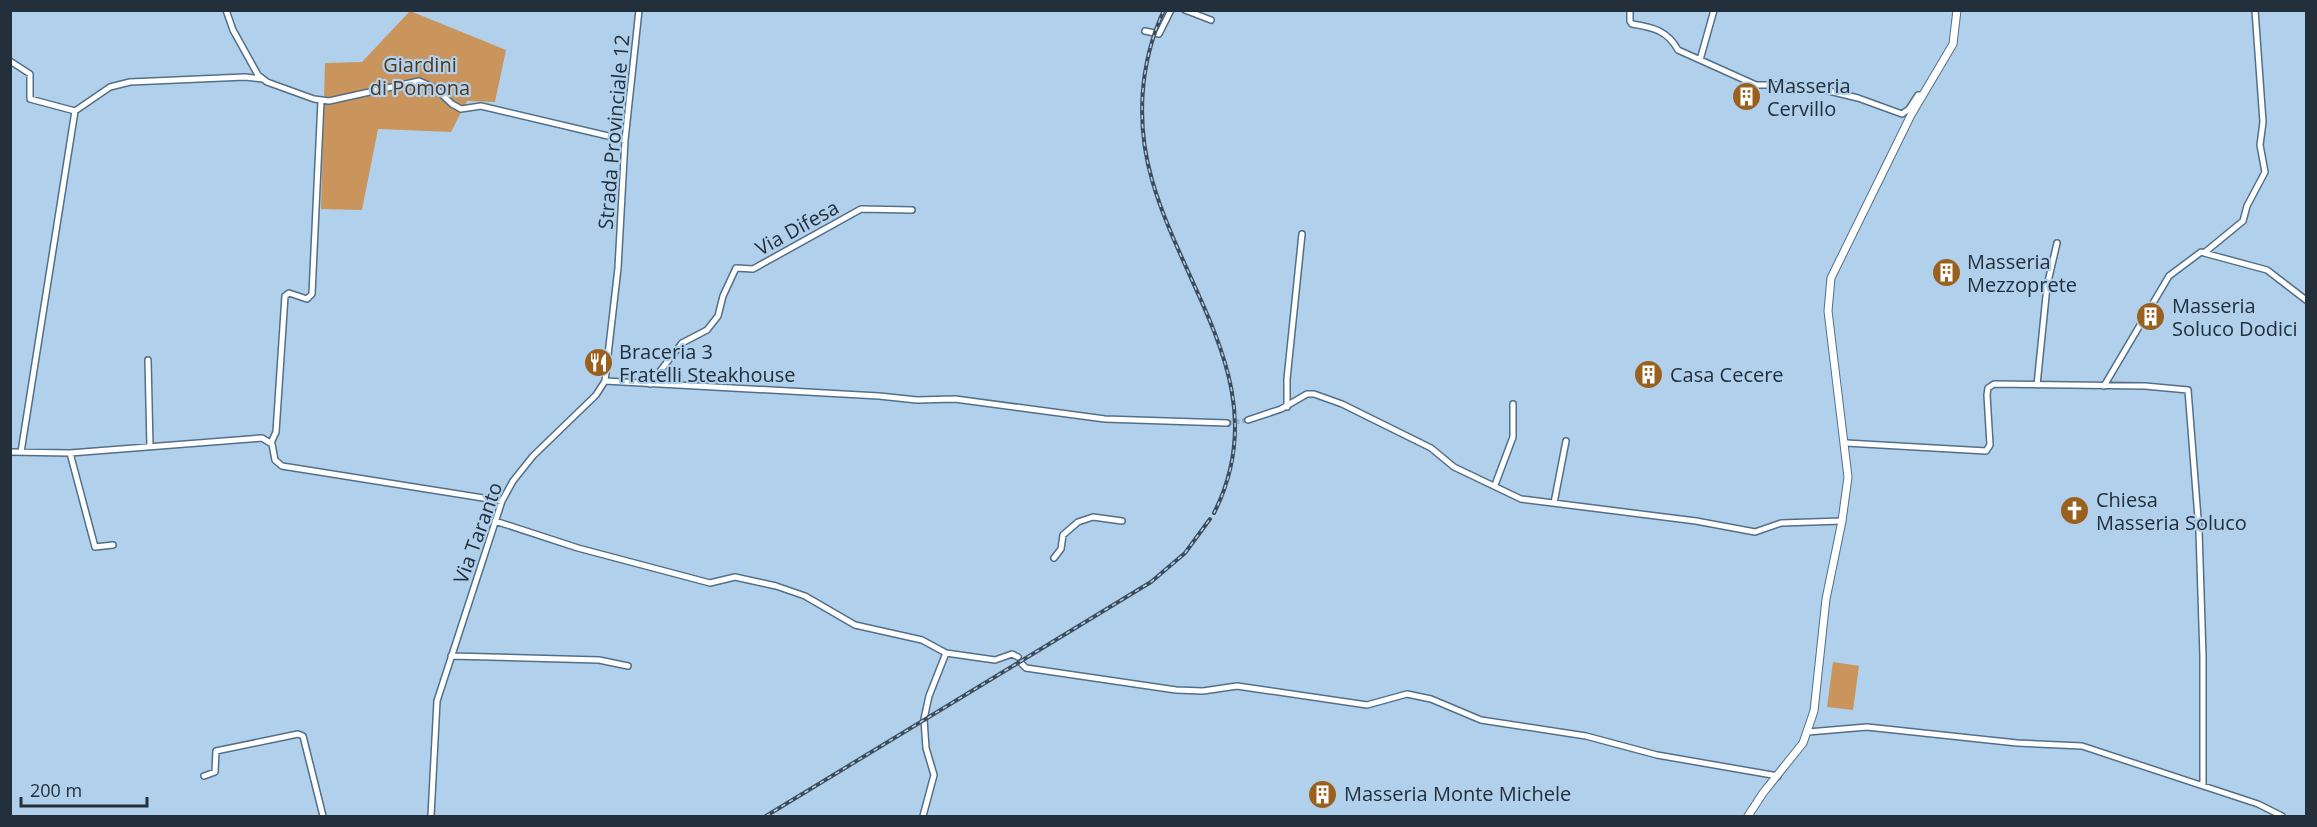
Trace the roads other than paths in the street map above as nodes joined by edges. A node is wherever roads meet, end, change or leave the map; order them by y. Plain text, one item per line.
1 (226, 10) edge
2 (639, 10) edge
3 (1171, 10) edge
4 (1185, 10) edge
5 (1630, 10) edge
6 (1714, 10) edge
7 (1958, 10) edge
8 (2255, 10) edge
9 (1211, 20) dead end
10 (1146, 31) dead end
11 (1700, 60) junction
12 (10, 62) edge
13 (262, 79) junction
14 (1922, 95) junction
15 (321, 101) junction
16 (75, 111) junction
17 (625, 140) junction
18 (912, 210) dead end
19 (1302, 234) dead end
20 (2057, 243) dead end
21 (2204, 253) junction
22 (2307, 300) edge
23 (148, 360) dead end
24 (605, 381) junction
25 (650, 384) junction
26 (2037, 385) junction
27 (2104, 386) junction
28 (1513, 404) dead end
29 (1287, 407) junction
30 (1248, 420) tunnel mouth
31 (1227, 423) tunnel mouth
32 (1566, 441) dead end
33 (271, 442) junction
34 (1846, 443) junction
35 (150, 447) junction
36 (10, 452) edge
37 (21, 452) junction
38 (70, 453) junction
39 (1495, 485) junction
40 (502, 501) junction
41 (1554, 503) junction
42 (495, 521) junction
43 (1122, 521) dead end
44 (1842, 521) junction
45 (113, 545) dead end
46 (1054, 558) dead end
47 (946, 653) junction
48 (451, 656) junction
49 (1018, 657) dead end
50 (1022, 664) dead end
51 (628, 666) dead end
52 (1808, 732) junction
53 (204, 776) dead end
54 (1778, 776) junction
55 (2203, 785) junction
56 (323, 816) edge
57 (431, 816) edge
58 (923, 816) edge
59 (1748, 816) edge
60 (2282, 816) edge

1 - 13 street
2 - 17 street, Strada Provinciale 12
3 - 10 street
4 - 9 street
5 - 11 street
6 - 11 street
7 - 14 main road
8 - 21 street
11 - 14 street
12 - 16 street
13 - 15 street
13 - 16 street
14 - 34 main road
15 - 17 street
15 - 33 street
16 - 37 street
17 - 24 street, Strada Provinciale 12
18 - 25 street, Via Difesa
19 - 29 street
20 - 26 street
21 - 22 street
21 - 27 street
23 - 35 street
24 - 25 street
24 - 40 street, Via Taranto
25 - 31 street
26 - 27 street
26 - 34 street
27 - 55 street
28 - 39 street
29 - 30 street
29 - 39 street
32 - 41 street
33 - 35 street
33 - 40 street
34 - 44 main road
35 - 38 street
36 - 37 street
37 - 38 street
38 - 45 street
39 - 41 street
40 - 42 street, Via Taranto
41 - 44 street
42 - 47 street
42 - 48 street, Via Taranto
43 - 46 street
44 - 52 main road
47 - 49 street
47 - 58 street
48 - 51 street
48 - 57 street, Via Taranto
50 - 54 street
52 - 54 main road
52 - 55 street
53 - 56 street
54 - 59 main road
55 - 60 street

